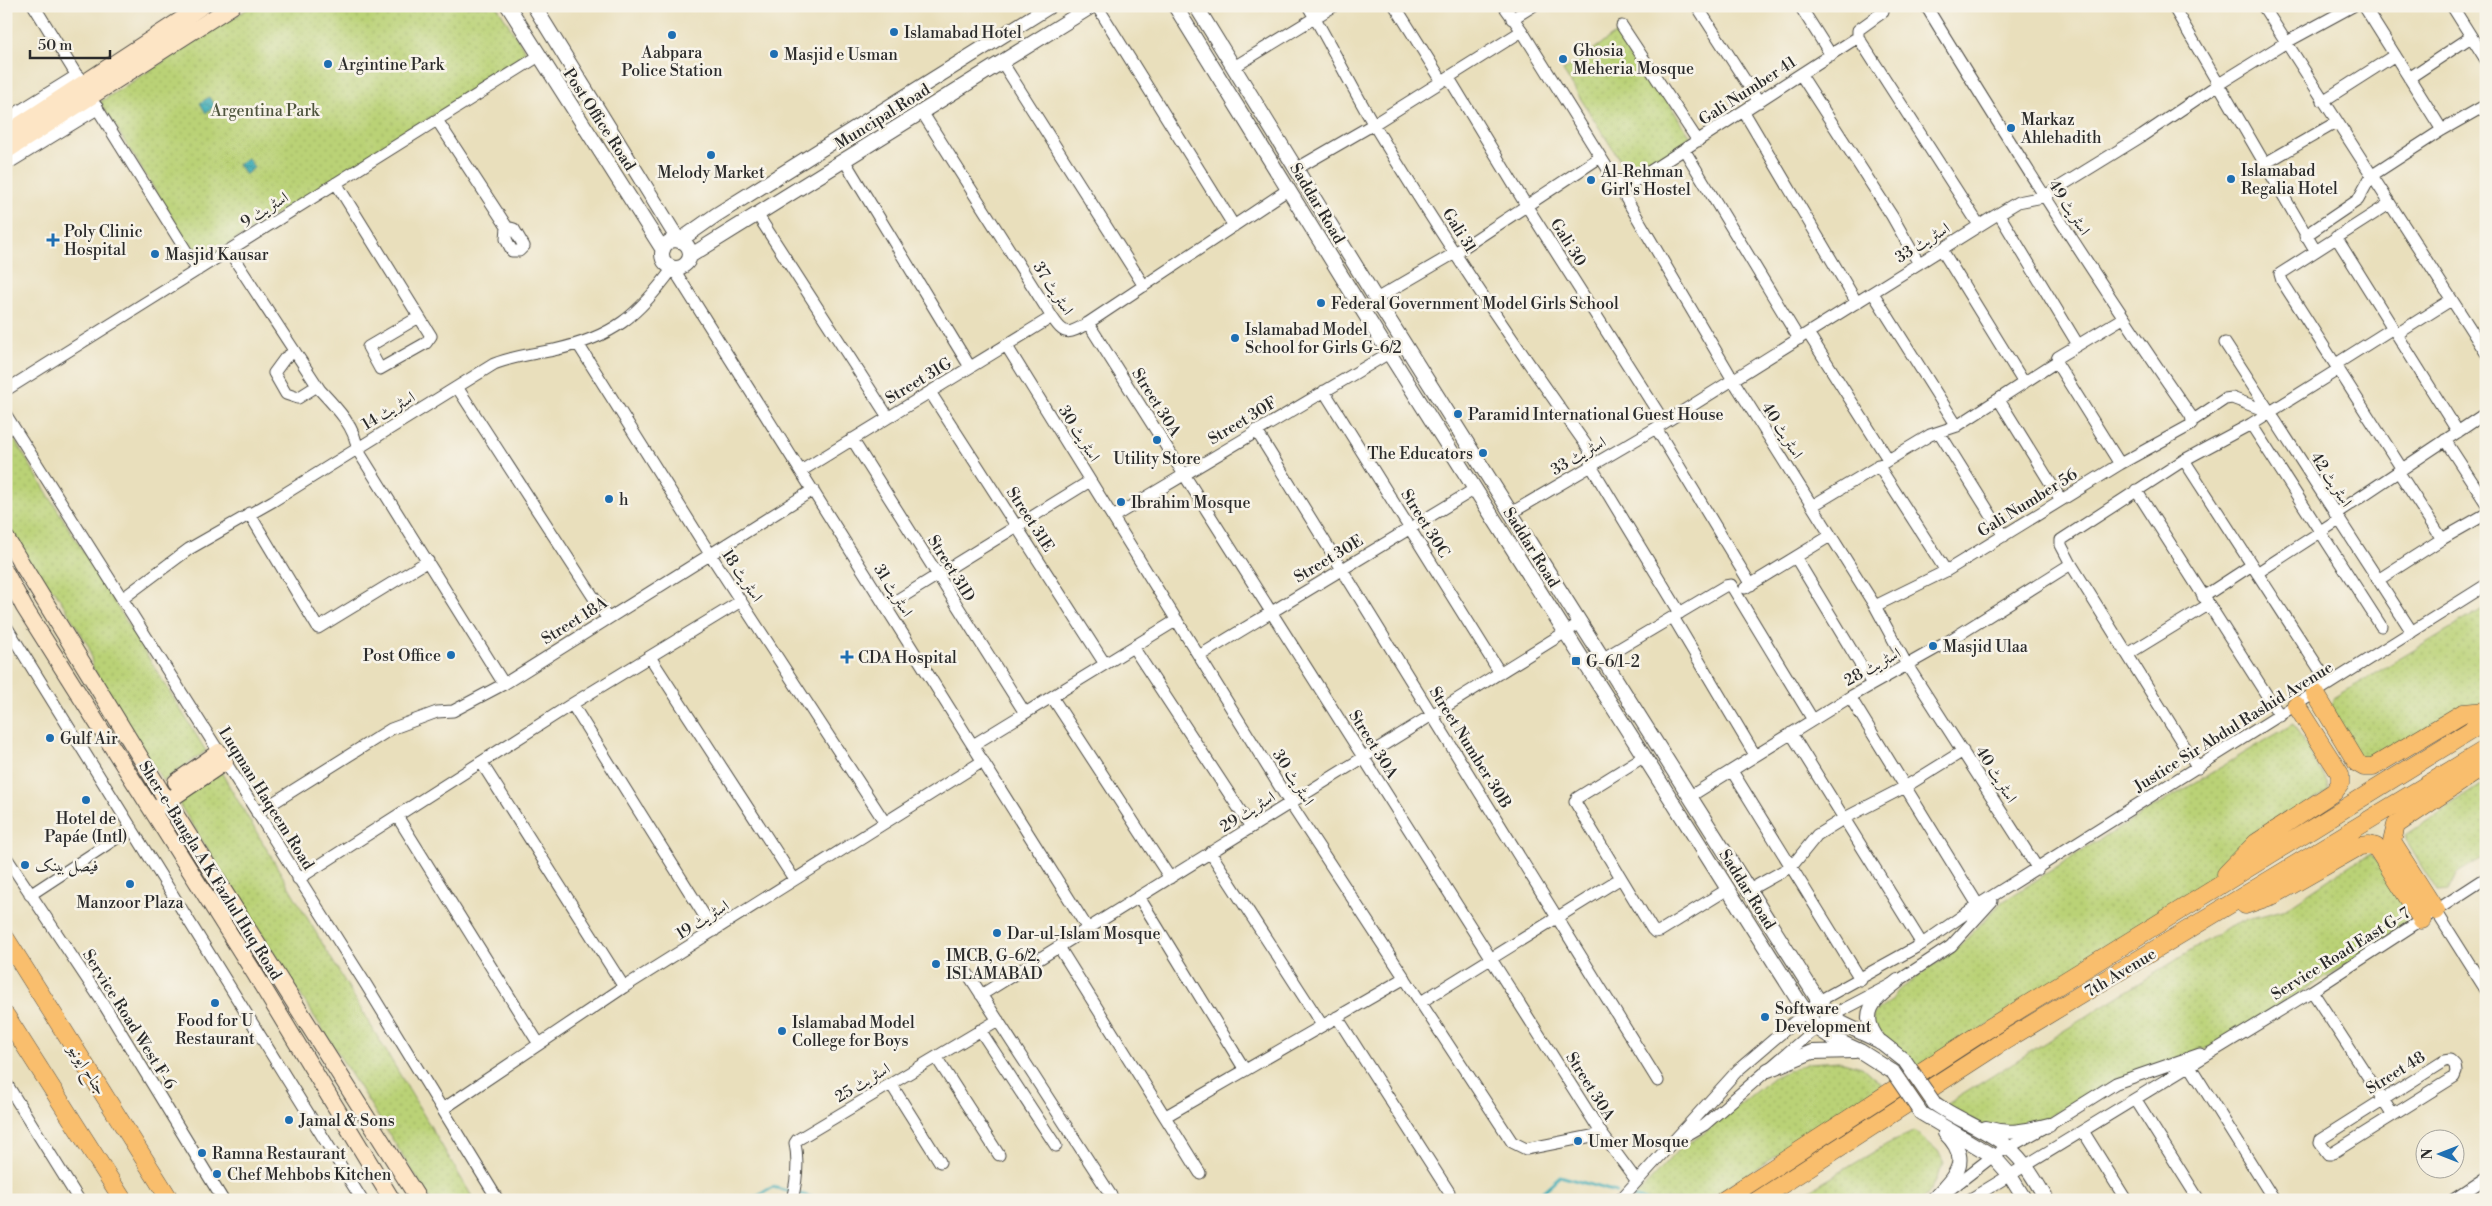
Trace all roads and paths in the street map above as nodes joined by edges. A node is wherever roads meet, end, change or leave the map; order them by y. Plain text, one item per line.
1 (34, 6) edge
2 (202, 6) edge
3 (232, 6) edge
4 (508, 6) edge
5 (534, 6) edge
6 (1050, 6) edge
7 (1092, 6) edge
8 (1097, 6) edge
9 (1175, 6) edge
10 (1196, 6) edge
11 (1308, 6) edge
12 (1334, 6) edge
13 (1395, 6) edge
14 (1504, 6) edge
15 (1534, 6) edge
16 (1697, 6) edge
17 (1800, 6) edge
18 (1926, 6) edge
19 (2173, 6) edge
20 (2263, 6) edge
21 (2353, 6) edge
22 (2364, 6) edge
23 (2452, 6) edge
24 (1881, 9) edge
25 (1315, 18) junction
26 (1512, 19) junction
27 (1622, 26) dead end
28 (1522, 32) junction
29 (1858, 37) junction
30 (2471, 37) junction
31 (2285, 43) junction
32 (1831, 55) junction
33 (2395, 55) junction
34 (539, 56) junction
35 (2486, 60) edge
36 (1002, 62) junction
37 (1234, 67) junction
38 (1801, 75) junction
39 (2409, 78) junction
40 (1446, 79) junction
41 (2219, 84) junction
42 (86, 92) junction
43 (2323, 101) junction
44 (1759, 102) junction
45 (2486, 105) edge
46 (922, 112) junction
47 (1744, 112) junction
48 (438, 120) junction
49 (6, 121) edge
50 (2337, 122) junction
51 (1374, 124) junction
52 (2442, 130) junction
53 (6, 134) edge
54 (1698, 141) junction
55 (6, 150) edge
56 (1685, 151) junction
57 (1600, 158) junction
58 (844, 160) junction
59 (6, 162) edge
60 (2264, 164) junction
61 (1296, 169) junction
62 (2371, 176) junction
63 (336, 183) junction
64 (1289, 189) junction
65 (1621, 190) junction
66 (2043, 197) junction
67 (2389, 204) junction
68 (1526, 206) junction
69 (757, 214) junction
70 (1998, 214) junction
71 (667, 221) junction
72 (1979, 225) junction
73 (701, 226) junction
74 (1234, 226) junction
75 (518, 236) dead end
76 (2305, 236) junction
77 (2336, 237) junction
78 (679, 241) junction
79 (663, 250) junction
80 (1942, 250) junction
81 (2315, 250) junction
82 (229, 251) junction
83 (1455, 253) junction
84 (690, 256) junction
85 (1918, 262) junction
86 (673, 268) junction
87 (198, 270) junction
88 (1144, 286) junction
89 (1873, 293) junction
90 (1376, 299) junction
91 (2451, 300) junction
92 (1857, 303) junction
93 (419, 317) junction
94 (1052, 317) junction
95 (2123, 318) junction
96 (1088, 323) junction
97 (2395, 331) junction
98 (1804, 336) junction
99 (2225, 343) dead end
100 (578, 344) junction
101 (2077, 344) junction
102 (1006, 345) junction
103 (294, 352) junction
104 (1389, 353) junction
105 (2486, 353) edge
106 (2057, 359) junction
107 (2338, 366) junction
108 (970, 367) junction
109 (1733, 380) junction
110 (2024, 383) junction
111 (457, 387) junction
112 (318, 388) junction
113 (6, 390) edge
114 (1324, 391) junction
115 (930, 392) junction
116 (1999, 400) junction
117 (2269, 412) junction
118 (2486, 413) edge
119 (6, 415) edge
120 (888, 417) junction
121 (2192, 420) junction
122 (2251, 424) junction
123 (1660, 425) junction
124 (1957, 426) junction
125 (1256, 430) junction
126 (1939, 432) junction
127 (2458, 432) junction
128 (852, 439) junction
129 (2445, 440) junction
130 (357, 449) junction
131 (2184, 460) junction
132 (1883, 462) junction
133 (2120, 464) junction
134 (1591, 466) junction
135 (2400, 470) junction
136 (801, 471) junction
137 (1184, 474) junction
138 (1090, 481) junction
139 (1474, 489) junction
140 (813, 490) junction
141 (2136, 490) junction
142 (2061, 500) junction
143 (2486, 503) edge
144 (1812, 506) junction
145 (249, 513) junction
146 (1511, 513) junction
147 (2486, 514) edge
148 (1113, 517) junction
149 (2337, 517) junction
150 (1017, 526) junction
151 (1410, 528) junction
152 (2321, 532) junction
153 (1830, 536) junction
154 (2004, 536) junction
155 (6, 538) edge
156 (2442, 538) junction
157 (710, 554) junction
158 (1796, 558) junction
159 (428, 562) junction
160 (2071, 564) junction
161 (1342, 569) junction
162 (2255, 569) junction
163 (1946, 571) junction
164 (6, 573) edge
165 (938, 575) junction
166 (2378, 580) junction
167 (1751, 585) junction
168 (2486, 585) edge
169 (1734, 589) junction
170 (122, 599) junction
171 (741, 601) junction
172 (2205, 601) junction
173 (1875, 606) junction
174 (886, 607) junction
175 (1271, 612) junction
176 (1676, 615) junction
177 (608, 618) junction
178 (1177, 620) junction
179 (1580, 623) junction
180 (6, 626) edge
181 (2382, 626) dead end
182 (2412, 632) junction
183 (1565, 633) junction
184 (1132, 647) junction
185 (2128, 654) junction
186 (1199, 656) junction
187 (650, 657) junction
188 (1602, 659) junction
189 (1105, 664) junction
190 (1907, 665) junction
191 (1500, 673) junction
192 (504, 684) junction
193 (1872, 684) junction
194 (2322, 689) junction
195 (1052, 697) junction
196 (1850, 697) junction
197 (572, 704) junction
198 (2296, 705) junction
199 (2486, 711) edge
200 (1025, 713) junction
201 (1432, 715) junction
202 (2280, 716) junction
203 (1813, 720) junction
204 (2486, 721) edge
205 (1791, 733) junction
206 (973, 745) junction
207 (2486, 750) edge
208 (1963, 751) junction
209 (1754, 755) junction
210 (222, 757) junction
211 (1643, 757) junction
212 (1364, 758) junction
213 (983, 761) junction
214 (481, 762) junction
215 (2486, 765) edge
216 (2198, 768) junction
217 (1732, 771) junction
218 (1905, 787) junction
219 (1689, 796) junction
220 (158, 802) junction
221 (1290, 803) junction
222 (257, 813) junction
223 (397, 816) junction
224 (1843, 819) junction
225 (884, 821) junction
226 (1251, 827) junction
227 (132, 828) junction
228 (1210, 852) junction
229 (6, 857) edge
230 (1792, 866) junction
231 (2038, 869) junction
232 (298, 878) junction
233 (1170, 878) junction
234 (1621, 878) junction
235 (2486, 878) edge
236 (794, 879) junction
237 (1728, 889) junction
238 (1749, 890) junction
239 (1998, 894) junction
240 (2206, 894) junction
241 (30, 895) junction
242 (1139, 897) junction
243 (1978, 905) junction
244 (2429, 916) junction
245 (2211, 917) junction
246 (1557, 918) junction
247 (1088, 929) junction
248 (714, 931) junction
249 (6, 939) edge
250 (1922, 944) junction
251 (1059, 947) junction
252 (1491, 958) junction
253 (964, 968) dead end
254 (1405, 978) junction
255 (1861, 980) junction
256 (1898, 981) junction
257 (624, 987) junction
258 (2486, 990) edge
259 (2312, 991) junction
260 (981, 995) junction
261 (1819, 1001) junction
262 (1421, 1002) junction
263 (1806, 1012) junction
264 (6, 1016) edge
265 (1337, 1017) junction
266 (1830, 1017) junction
267 (998, 1020) junction
268 (1322, 1026) junction
269 (1817, 1028) junction
270 (980, 1030) junction
271 (1881, 1042) junction
272 (539, 1044) junction
273 (1860, 1051) junction
274 (2210, 1051) junction
275 (936, 1057) junction
276 (2190, 1066) junction
277 (1245, 1070) junction
278 (1768, 1070) junction
279 (1658, 1081) dead end
280 (6, 1083) edge
281 (891, 1084) junction
282 (2382, 1099) junction
283 (2136, 1100) junction
284 (443, 1109) junction
285 (2393, 1115) junction
286 (1166, 1116) junction
287 (1926, 1116) junction
288 (1952, 1116) junction
289 (2049, 1125) junction
290 (2082, 1132) junction
291 (1602, 1134) junction
292 (1056, 1146) dead end
293 (1668, 1146) junction
294 (2009, 1148) junction
295 (999, 1155) dead end
296 (1993, 1156) junction
297 (940, 1162) dead end
298 (2026, 1165) junction
299 (1200, 1173) dead end
300 (2009, 1174) junction
301 (2486, 1178) edge
302 (1636, 1180) junction
303 (1449, 1192) dead end
304 (2472, 1195) edge
305 (80, 1200) edge
306 (123, 1200) edge
307 (170, 1200) edge
308 (223, 1200) edge
309 (362, 1200) edge
310 (392, 1200) edge
311 (419, 1200) edge
312 (498, 1200) edge
313 (792, 1200) edge
314 (1114, 1200) edge
315 (1620, 1200) edge
316 (1724, 1200) edge
317 (1758, 1200) edge
318 (1934, 1200) edge
319 (1969, 1200) edge
320 (2025, 1200) edge
321 (2047, 1200) edge
322 (2126, 1200) edge
323 (2199, 1200) edge
324 (2274, 1200) edge
325 (2453, 1200) edge

1 - 42 street
2 - 42 main road
3 - 42 main road
4 - 34 street, Post Office Road
5 - 71 street, Post Office Road
6 - 73 street
7 - 36 street, Muncipal Road
8 - 74 street
9 - 64 street, Saddar Road
10 - 37 street, Saddar Road
11 - 25 street, Gali 31
12 - 25 street
13 - 40 street, Gali 30
14 - 26 street, اسٹریٹ 40
15 - 26 street
16 - 44 street
17 - 32 street
18 - 66 street, اسٹریٹ 49
19 - 41 street
20 - 31 street
21 - 31 street, اسٹریٹ 33
22 - 33 street
23 - 30 street
24 - 29 street, Gali Number 41
25 - 37 street
25 - 51 street, Gali 31
26 - 28 street, اسٹریٹ 40
27 - 54 street
28 - 40 street
28 - 57 street, اسٹریٹ 40
29 - 32 street, Gali Number 41
29 - 72 street
30 - 35 street
30 - 39 street
31 - 41 street, اسٹریٹ 33
31 - 43 street
32 - 38 street, Gali Number 41
33 - 39 street
33 - 43 street
34 - 48 street, اسٹریٹ 9
34 - 79 street, Post Office Road
36 - 46 street, Muncipal Road
36 - 88 street
37 - 61 street, Saddar Road
38 - 44 street, Gali Number 41
38 - 85 street
39 - 52 street
40 - 51 street
40 - 68 street, Gali 30
41 - 60 street
41 - 66 street, اسٹریٹ 33
42 - 49 street
42 - 53 main road
42 - 55 main road
42 - 59 street
42 - 87 street
43 - 50 street
44 - 47 street, Gali Number 41
45 - 52 street
46 - 58 street, Muncipal Road
46 - 94 street, اسٹریٹ 37
47 - 54 street, Gali Number 41
47 - 92 street
48 - 63 street, اسٹریٹ 9
48 - 75 street
50 - 60 street
50 - 62 street
51 - 61 street
51 - 83 street, Gali 31
52 - 62 street
54 - 56 street, Gali Number 41
56 - 65 street, Gali Number 41
56 - 98 street
57 - 65 street, اسٹریٹ 40
57 - 68 street
58 - 69 street, Muncipal Road
58 - 108 street
60 - 76 street
61 - 90 street, Saddar Road
62 - 67 street
62 - 76 street
63 - 82 street, اسٹریٹ 9
63 - 93 street
64 - 74 street, اسٹریٹ 37
64 - 104 street, Saddar Road
65 - 109 street, اسٹریٹ 40
66 - 70 street, اسٹریٹ 33
66 - 95 street, اسٹریٹ 49
67 - 77 street
67 - 91 street
68 - 83 street
68 - 123 street, Gali 30
69 - 84 street, Muncipal Road
69 - 120 street
70 - 72 street, اسٹریٹ 33
70 - 101 street
71 - 73 street
71 - 78 street, Post Office Road
72 - 80 street, اسٹریٹ 33
73 - 78 street
74 - 88 street, اسٹریٹ 37
76 - 81 street
77 - 81 street
77 - 97 street
78 - 79 street
78 - 84 street
79 - 86 street
80 - 85 street, اسٹریٹ 33
80 - 110 street
81 - 107 street
82 - 87 street, اسٹریٹ 9
82 - 103 street
83 - 90 street
83 - 134 street, Gali 31
84 - 86 street
85 - 89 street, اسٹریٹ 33
86 - 100 street, اسٹریٹ 14
86 - 136 street, اسٹریٹ 31
87 - 113 street, اسٹریٹ 9
88 - 96 street, اسٹریٹ 37
89 - 92 street, اسٹریٹ 33
89 - 124 street
90 - 146 street, Saddar Road
91 - 97 street
91 - 105 street
92 - 98 street, اسٹریٹ 33
93 - 93 street
94 - 96 street, اسٹریٹ 37
94 - 102 street, Street 31G
95 - 101 street
95 - 121 street, اسٹریٹ 49
96 - 137 street, Street 30A
97 - 107 street
97 - 127 street
98 - 109 street, اسٹریٹ 33
98 - 132 street
99 - 117 street, اسٹریٹ 42
100 - 111 street, اسٹریٹ 14
100 - 157 street, اسٹریٹ 18
101 - 106 street
102 - 108 street, Street 31G
102 - 138 street, اسٹریٹ 30
103 - 112 street
103 - 112 street
104 - 114 street, Street 30F
104 - 139 street, Saddar Road
106 - 110 street
106 - 133 street
107 - 117 street
107 - 135 street
108 - 115 street, Street 31G
109 - 123 street, اسٹریٹ 33
109 - 144 street, اسٹریٹ 40
110 - 116 street
111 - 130 street, اسٹریٹ 14
111 - 177 street
112 - 130 street
114 - 125 street, Street 30F
114 - 151 street, Street 30C
115 - 120 street, Street 31G
115 - 150 street, Street 31E
116 - 124 street
116 - 142 street
117 - 121 street, Gali Number 56
117 - 122 street
117 - 149 street, اسٹریٹ 42
118 - 127 street
119 - 170 street, Luqman Haqeem Road
120 - 128 street, Street 31G
121 - 133 street, Gali Number 56
122 - 131 street
122 - 152 street
123 - 134 street, اسٹریٹ 33
123 - 167 street, Gali 30
124 - 126 street
125 - 137 street, Street 30F
125 - 161 street, Street Number 30B
126 - 132 street
126 - 154 street
127 - 129 street
128 - 136 street, Street 31G
128 - 165 street, Street 31D
129 - 135 street
129 - 143 street
130 - 145 street, اسٹریٹ 14
130 - 159 street
131 - 141 street
131 - 162 street
132 - 144 street
132 - 163 street
133 - 142 street, Gali Number 56
134 - 146 street, اسٹریٹ 33
134 - 176 street, Gali 31
135 - 149 street
135 - 156 street
136 - 140 street, اسٹریٹ 31
137 - 148 street, Street 30F
137 - 175 street, Street 30A
138 - 148 street, اسٹریٹ 30
138 - 150 street
139 - 151 street, Street 30E
139 - 183 street, Saddar Road
140 - 157 street, Street 18A
140 - 174 street, اسٹریٹ 31
141 - 160 street
141 - 172 street
142 - 154 street, Gali Number 56
144 - 153 street, اسٹریٹ 40
145 - 159 street
145 - 170 street, اسٹریٹ 14
146 - 179 street, Saddar Road
147 - 156 street
148 - 178 street, اسٹریٹ 30
149 - 152 street
149 - 166 street, اسٹریٹ 42
150 - 165 street
150 - 189 street, Street 31E
151 - 161 street, Street 30E
151 - 191 street, Street 30C
152 - 162 street
152 - 181 street
153 - 158 street
153 - 173 street, اسٹریٹ 40
154 - 163 street, Gali Number 56
155 - 220 main road, Sher-e-Bangla A K Fazlul Huq Road
156 - 166 street
157 - 171 street, اسٹریٹ 18
157 - 177 street, Street 18A
158 - 167 street
158 - 193 street
159 - 192 street
160 - 185 street
160 - 190 street, اسٹریٹ 28
161 - 175 street, Street 30E
161 - 201 street, Street Number 30B
162 - 172 street
162 - 194 street
163 - 173 street, Gali Number 56
164 - 220 main road, Sher-e-Bangla A K Fazlul Huq Road
165 - 174 street
165 - 200 street, Street 31D
166 - 182 street, اسٹریٹ 42
167 - 169 street
168 - 182 street, Justice Sir Abdul Rashid Avenue
169 - 176 street
169 - 203 street
170 - 210 street, Luqman Haqeem Road
171 - 187 street
171 - 225 street, اسٹریٹ 18
172 - 185 street
172 - 202 street
173 - 190 street, اسٹریٹ 40
174 - 206 street, اسٹریٹ 31
175 - 186 street, Street 30E
175 - 212 street, Street 30A
176 - 188 street
176 - 209 street, Gali 31
177 - 192 street, Street 18A
178 - 184 street
178 - 186 street, اسٹریٹ 30
179 - 183 street, اسٹریٹ 29
179 - 188 street, Saddar Road
180 - 227 street
182 - 194 street, Justice Sir Abdul Rashid Avenue
183 - 191 street, اسٹریٹ 29
183 - 211 street, Saddar Road
184 - 189 street
184 - 226 street
185 - 216 street
186 - 221 street, اسٹریٹ 30
187 - 197 street
187 - 236 street
188 - 219 street, Saddar Road
189 - 195 street
190 - 193 street, اسٹریٹ 28
190 - 208 street, اسٹریٹ 40
191 - 201 street, اسٹریٹ 29
192 - 222 street, Street 18A
193 - 196 street, اسٹریٹ 28
194 - 198 street, Justice Sir Abdul Rashid Avenue
194 - 199 main road
195 - 200 street
195 - 233 street
196 - 203 street, اسٹریٹ 28
196 - 218 street
197 - 214 street
197 - 248 street
198 - 202 street, Justice Sir Abdul Rashid Avenue
198 - 240 main road
200 - 206 street
201 - 212 street, اسٹریٹ 29
201 - 246 street, Street Number 30B
202 - 216 street, Justice Sir Abdul Rashid Avenue
203 - 205 street, اسٹریٹ 28
204 - 240 main road, 7th Avenue
205 - 209 street, اسٹریٹ 28
205 - 224 street
206 - 213 street, اسٹریٹ 31
207 - 245 main road, 7th Avenue
208 - 218 street
208 - 231 street, اسٹریٹ 40
209 - 217 street, اسٹریٹ 28
210 - 220 main road
210 - 222 street, Luqman Haqeem Road
211 - 234 street
211 - 237 street, Saddar Road
212 - 221 street, اسٹریٹ 29
212 - 252 street, Street 30A
213 - 225 street, اسٹریٹ 19
213 - 247 street, اسٹریٹ 31
214 - 223 street
214 - 257 street
215 - 244 main road
216 - 231 street, Justice Sir Abdul Rashid Avenue
217 - 219 street, اسٹریٹ 28
217 - 230 street
218 - 224 street
218 - 243 street
219 - 238 street, Saddar Road
220 - 310 main road, Sher-e-Bangla A K Fazlul Huq Road
220 - 311 main road, Sher-e-Bangla A K Fazlul Huq Road
221 - 226 street, اسٹریٹ 29
221 - 254 street, اسٹریٹ 30
222 - 232 street, Luqman Haqeem Road
223 - 232 street
223 - 272 street
224 - 230 street
224 - 250 street
225 - 236 street, اسٹریٹ 19
226 - 228 street, اسٹریٹ 29
227 - 241 street
227 - 309 street
228 - 233 street, اسٹریٹ 29
228 - 268 street
229 - 241 street, Service Road West F-6
230 - 238 street
230 - 255 street
231 - 239 street, Justice Sir Abdul Rashid Avenue
232 - 284 street, Luqman Haqeem Road
233 - 242 street, اسٹریٹ 29
234 - 237 street
234 - 246 street
235 - 244 street, Service Road East G-7
236 - 248 street, اسٹریٹ 19
237 - 263 street, Saddar Road
238 - 261 street, Saddar Road
239 - 243 street, Justice Sir Abdul Rashid Avenue
239 - 256 street, Justice Sir Abdul Rashid Avenue
240 - 316 main road, 7th Avenue
241 - 308 street, Service Road West F-6
242 - 247 street, اسٹریٹ 29
242 - 277 street
243 - 250 street, Justice Sir Abdul Rashid Avenue
244 - 245 main road
244 - 258 street
244 - 259 street, Service Road East G-7
245 - 317 main road, 7th Avenue
246 - 252 street
246 - 279 street, Street Number 30B
247 - 251 street, اسٹریٹ 29
248 - 257 street, اسٹریٹ 19
249 - 307 main road, جناح ایونیو
250 - 255 street, Justice Sir Abdul Rashid Avenue
251 - 260 street, اسٹریٹ 29
251 - 286 street
252 - 262 street
252 - 291 street, Street 30A
253 - 260 street
254 - 262 street, اسٹریٹ 30
254 - 265 street
255 - 261 street, Justice Sir Abdul Rashid Avenue
256 - 266 street, Justice Sir Abdul Rashid Avenue
256 - 271 street
257 - 272 street, اسٹریٹ 19
259 - 274 street, Service Road East G-7
259 - 282 street
260 - 267 street
261 - 263 street, Justice Sir Abdul Rashid Avenue
261 - 266 street, Saddar Road
262 - 291 street, اسٹریٹ 30
263 - 269 street, Saddar Road
263 - 293 street, Justice Sir Abdul Rashid Avenue
264 - 306 main road
265 - 268 street
265 - 303 street
266 - 269 street, Justice Sir Abdul Rashid Avenue
266 - 271 street, Saddar Road
267 - 270 street, اسٹریٹ 25
267 - 314 street
268 - 277 street
269 - 273 street, Saddar Road
269 - 278 street, Justice Sir Abdul Rashid Avenue
270 - 275 street, اسٹریٹ 25
270 - 292 street
271 - 288 street, Saddar Road, bridge
272 - 284 street, اسٹریٹ 19
273 - 278 street
273 - 287 street, Saddar Road, bridge
274 - 276 street, Service Road East G-7
274 - 289 street, Service Road East G-7
275 - 281 street, اسٹریٹ 25
275 - 295 street
276 - 283 street, Service Road East G-7
276 - 324 street
277 - 286 street
278 - 293 street, Justice Sir Abdul Rashid Avenue
280 - 305 street
281 - 297 street
281 - 313 street, اسٹریٹ 25
282 - 285 street
282 - 285 street, Street 48
282 - 285 street, Street 48
283 - 290 street, Service Road East G-7
283 - 323 street
284 - 312 street, Luqman Haqeem Road
286 - 299 street
287 - 296 street
287 - 318 street
288 - 289 street
288 - 294 street
289 - 294 street, Service Road East G-7
290 - 298 street, Service Road East G-7
290 - 322 street
291 - 302 street, Street 30A
293 - 302 street, Justice Sir Abdul Rashid Avenue
294 - 296 street, Service Road East G-7
294 - 298 street
296 - 300 street
296 - 318 street, Service Road East G-7
298 - 300 street, Service Road East G-7
298 - 321 street
300 - 319 street, Service Road East G-7
300 - 320 street
301 - 304 street
302 - 315 street, Justice Sir Abdul Rashid Avenue
304 - 325 street

